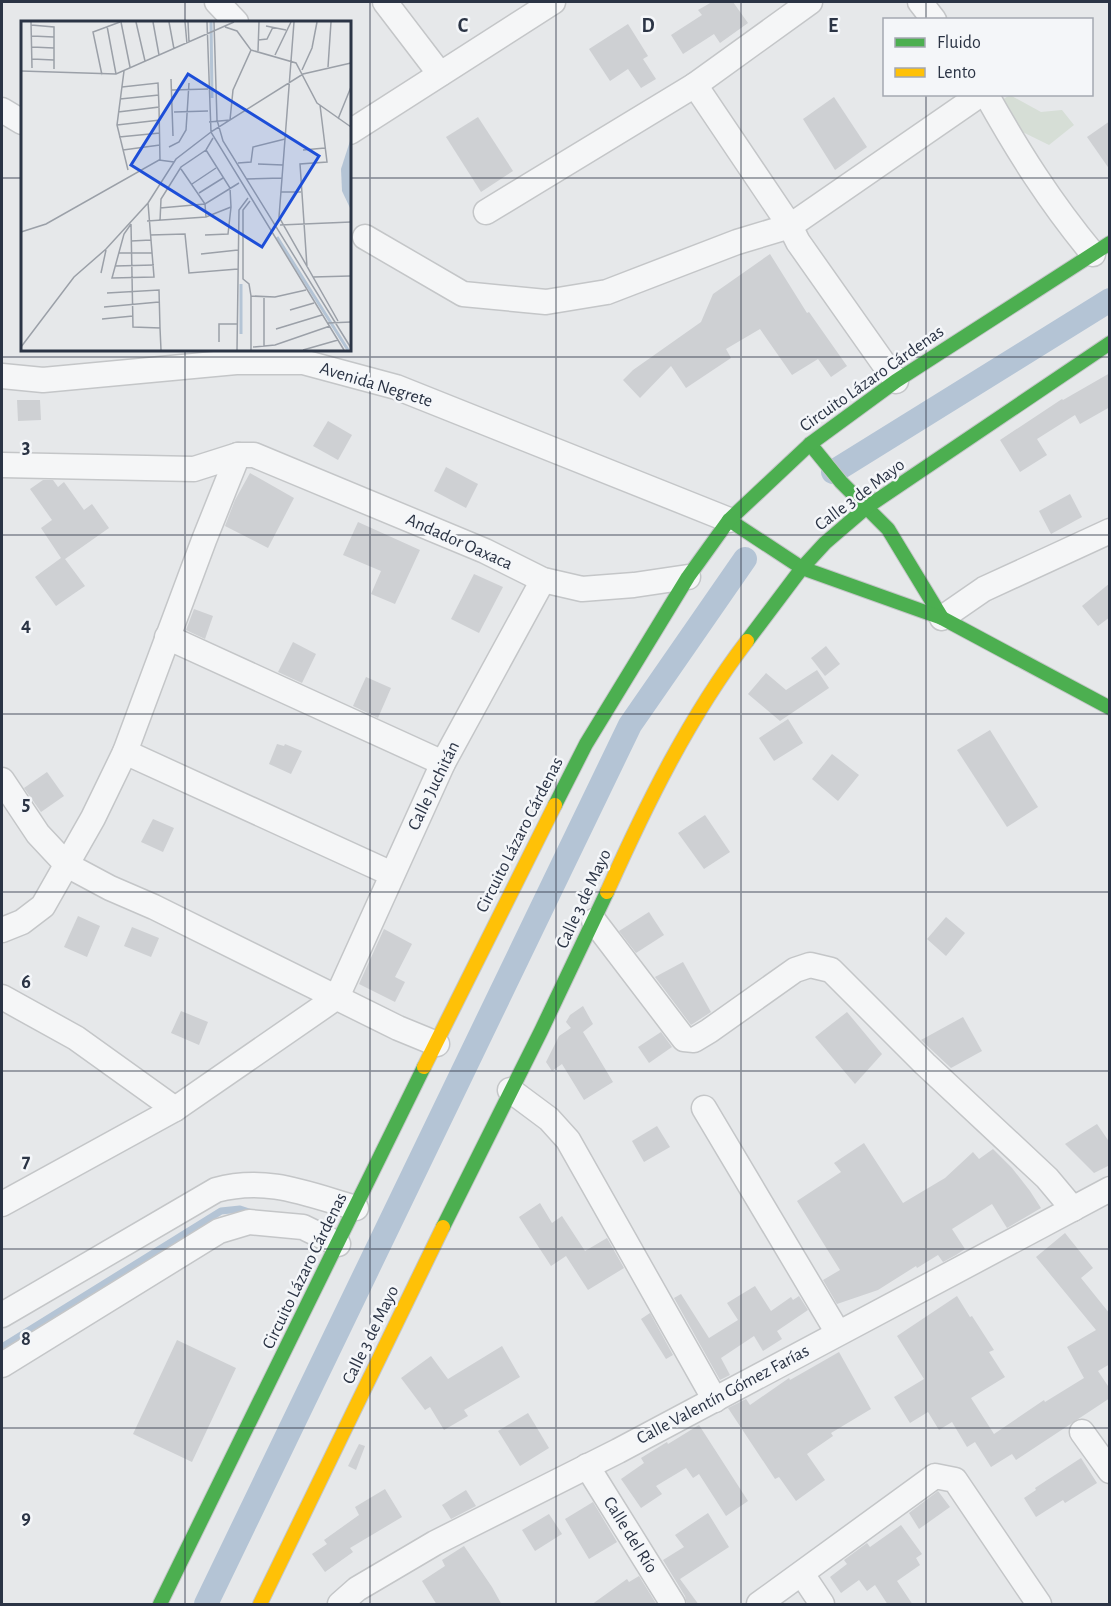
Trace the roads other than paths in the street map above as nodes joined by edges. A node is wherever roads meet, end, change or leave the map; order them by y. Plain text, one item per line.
1 (218, 2) edge
2 (385, 2) edge
3 (551, 2) edge
4 (810, 2) edge
5 (921, 2) edge
6 (933, 18) edge
7 (235, 21) edge
8 (440, 74) junction
9 (695, 84) junction
10 (978, 96) edge
11 (987, 96) edge
12 (2, 110) edge
13 (21, 121) edge
14 (351, 131) edge
15 (486, 212) dead end
16 (790, 226) junction
17 (365, 237) dead end
18 (1101, 249) edge
19 (1110, 343) edge
20 (266, 356) edge
21 (2, 376) edge
22 (896, 381) junction
23 (810, 444) junction
24 (238, 456) junction
25 (2, 465) edge
26 (867, 507) junction
27 (729, 520) junction
28 (1110, 531) edge
29 (802, 568) junction
30 (688, 577) junction
31 (543, 580) junction
32 (942, 618) junction
33 (167, 637) junction
34 (1110, 708) edge
35 (125, 752) junction
36 (443, 763) junction
37 (2, 780) edge
38 (67, 865) junction
39 (392, 874) junction
40 (594, 921) junction
41 (2, 930) edge
42 (2, 997) edge
43 (337, 997) junction
44 (437, 1044) junction
45 (510, 1090) junction
46 (704, 1108) dead end
47 (175, 1109) junction
48 (1110, 1190) edge
49 (2, 1204) edge
50 (356, 1208) junction
51 (1073, 1209) junction
52 (338, 1244) junction
53 (2, 1315) edge
54 (838, 1332) junction
55 (2, 1365) edge
56 (715, 1400) junction
57 (1082, 1432) dead end
58 (587, 1466) junction
59 (1110, 1471) edge
60 (802, 1574) junction
61 (263, 1602) edge
62 (160, 1605) edge
63 (340, 1605) edge
64 (673, 1605) edge
65 (759, 1605) edge
66 (822, 1605) edge
67 (1039, 1605) edge

1 - 7 street
2 - 8 street
3 - 8 street
4 - 9 street
5 - 6 street
8 - 14 street
9 - 15 street
9 - 16 street
10 - 16 street
11 - 18 street
12 - 13 street
16 - 17 street
16 - 22 street
18 - 22 street, Circuito Lázaro Cárdenas
19 - 26 street, Calle 3 de Mayo
20 - 21 street, Avenida Negrete
20 - 27 street, Avenida Negrete
22 - 23 street, Circuito Lázaro Cárdenas
23 - 26 street
23 - 27 street, Circuito Lázaro Cárdenas
24 - 25 street
24 - 31 street, Andador Oaxaca
24 - 33 street
26 - 29 street, Calle 3 de Mayo
26 - 32 street
27 - 29 street
27 - 30 street, Circuito Lázaro Cárdenas
28 - 32 street
29 - 32 street
29 - 40 street, Calle 3 de Mayo
30 - 31 street, Andador Oaxaca
30 - 44 street, Circuito Lázaro Cárdenas
31 - 36 street, Calle Juchitán
32 - 34 street
33 - 35 street
33 - 36 street
35 - 38 street
35 - 39 street
36 - 39 street, Calle Juchitán
37 - 38 street
38 - 41 street
38 - 43 street
39 - 43 street, Calle Juchitán
40 - 45 street, Calle 3 de Mayo
40 - 51 street
42 - 47 street
43 - 44 street
43 - 47 street
44 - 50 street, Circuito Lázaro Cárdenas
45 - 56 street
45 - 61 street, Calle 3 de Mayo
46 - 54 street
47 - 49 street
48 - 51 street, Calle Valentín Gómez Farías
50 - 52 street, Circuito Lázaro Cárdenas
50 - 53 street
51 - 54 street, Calle Valentín Gómez Farías
52 - 55 street
52 - 62 street, Circuito Lázaro Cárdenas
54 - 56 street, Calle Valentín Gómez Farías
56 - 58 street, Calle Valentín Gómez Farías
57 - 59 street
58 - 63 street, Calle Valentín Gómez Farías
58 - 64 street, Calle del Río
60 - 65 street
60 - 66 street
60 - 67 street

